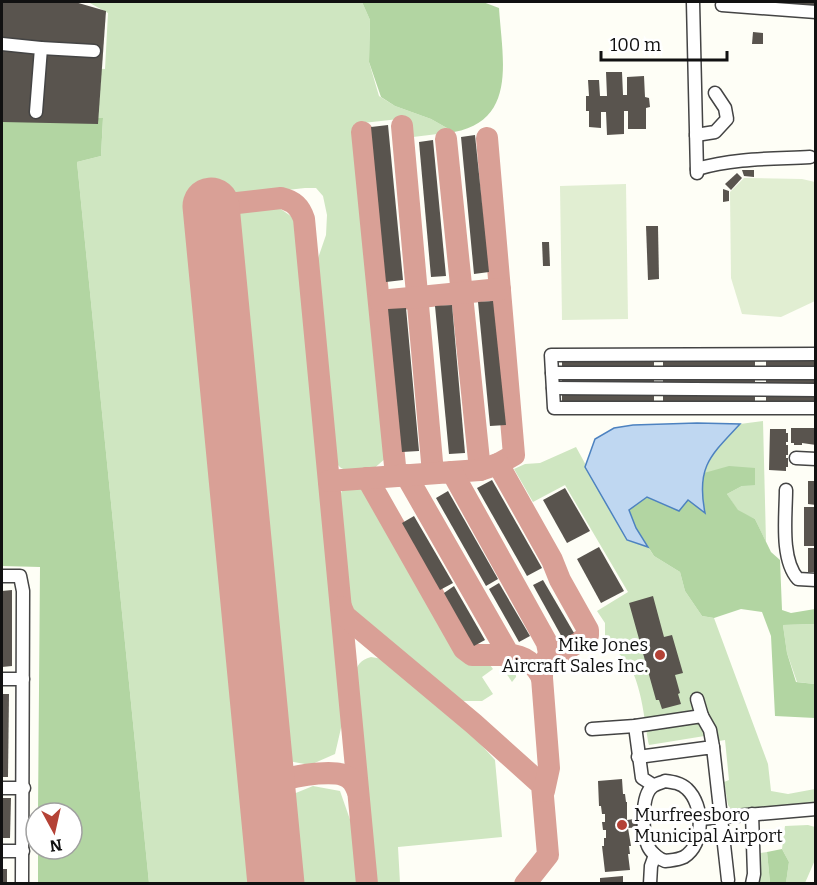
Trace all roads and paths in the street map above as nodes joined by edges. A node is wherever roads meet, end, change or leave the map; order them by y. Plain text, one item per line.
1 (693, 2) edge
2 (722, 4) dead end
3 (816, 12) edge
4 (2, 44) edge
5 (41, 48) junction
6 (94, 51) dead end
7 (715, 93) dead end
8 (36, 112) dead end
9 (696, 135) junction
10 (810, 157) dead end
11 (761, 353) junction
12 (659, 354) junction
13 (816, 354) edge
14 (761, 372) junction
15 (552, 373) junction
16 (659, 373) junction
17 (816, 373) edge
18 (553, 388) junction
19 (659, 389) junction
20 (761, 390) junction
21 (816, 390) edge
22 (761, 407) junction
23 (659, 408) junction
24 (816, 408) edge
25 (796, 458) dead end
26 (816, 459) edge
27 (786, 490) dead end
28 (2, 576) edge
29 (816, 580) edge
30 (2, 679) edge
31 (23, 679) junction
32 (697, 699) dead end
33 (702, 716) junction
34 (635, 726) junction
35 (592, 729) dead end
36 (713, 747) junction
37 (638, 757) junction
38 (653, 785) junction
39 (2, 788) edge
40 (24, 788) junction
41 (816, 809) edge
42 (752, 814) junction
43 (722, 817) junction
44 (700, 819) junction
45 (23, 851) junction
46 (2, 852) edge
47 (655, 855) junction
48 (728, 880) dead end
49 (22, 884) edge
50 (650, 884) edge
51 (752, 884) edge

1 - 9 street
2 - 3 street
4 - 5 street
5 - 6 street
5 - 8 street
7 - 9 street
9 - 10 street
11 - 12 street
11 - 13 street
11 - 14 street
12 - 15 street
12 - 16 street
14 - 16 street
14 - 17 street
14 - 20 street
15 - 16 street
15 - 18 street
16 - 19 street
18 - 19 street
18 - 23 street
19 - 20 street
19 - 23 street
20 - 21 street
20 - 22 street
22 - 23 street
22 - 24 street
25 - 26 street
27 - 29 street
28 - 31 street
30 - 31 street
31 - 40 street
32 - 33 street
33 - 34 street
33 - 36 street
34 - 35 street
34 - 37 street
36 - 37 street
36 - 43 street
37 - 38 street
38 - 44 street
38 - 47 street
39 - 40 street
40 - 45 street
41 - 42 street
42 - 43 street
42 - 51 street
43 - 44 street
43 - 48 street
44 - 47 street
45 - 46 street
45 - 49 street
47 - 50 street

